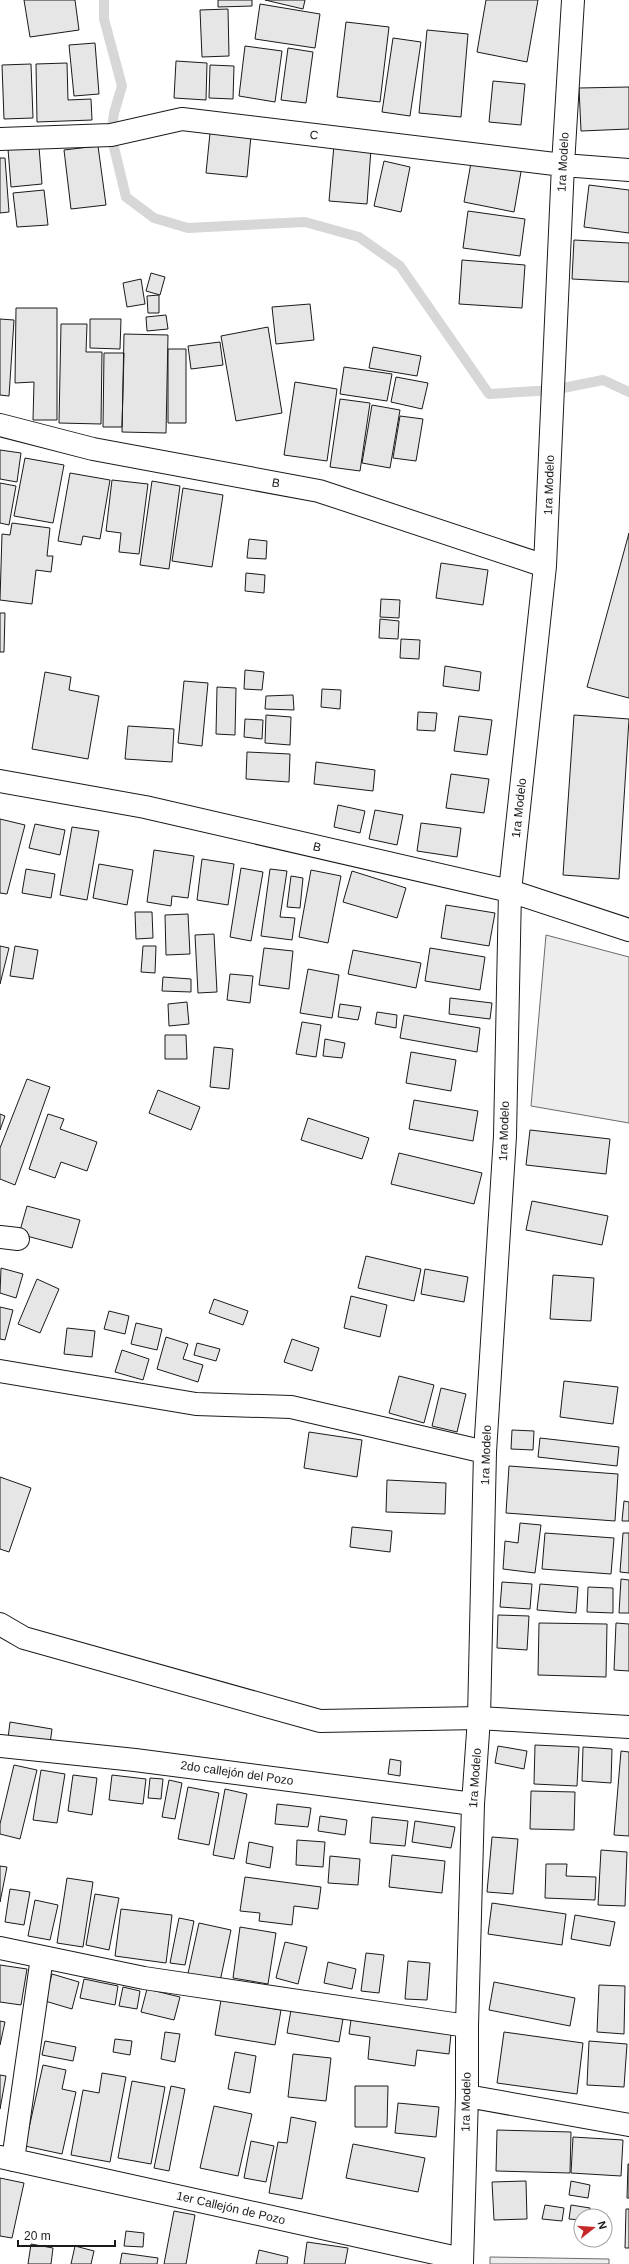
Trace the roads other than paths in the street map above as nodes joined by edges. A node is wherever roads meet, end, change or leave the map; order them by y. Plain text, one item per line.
1 (573, 0) edge
2 (0, 139) edge
3 (563, 165) junction
4 (629, 170) edge
5 (0, 425) edge
6 (545, 566) junction
7 (0, 781) edge
8 (510, 892) junction
9 (629, 930) edge
10 (0, 1372) edge
11 (485, 1452) junction
12 (0, 1624) edge
13 (479, 1718) junction
14 (629, 1726) edge
15 (0, 1746) edge
16 (473, 1804) junction
17 (0, 1948) edge
18 (42, 1957) junction
19 (467, 2026) junction
20 (467, 2096) junction
21 (629, 2125) edge
22 (7, 2159) edge
23 (462, 2262) edge

1 - 3 street, 1ra Modelo
2 - 3 street, C
3 - 4 street, C
3 - 6 street, 1ra Modelo
5 - 6 street, B
6 - 8 street, 1ra Modelo
7 - 8 street, B
8 - 9 street, B
8 - 11 street, 1ra Modelo
10 - 11 street
11 - 13 street, 1ra Modelo
12 - 13 street
13 - 14 street
13 - 16 street, 1ra Modelo
15 - 16 street, 2do callejón del Pozo
16 - 19 street, 1ra Modelo
17 - 18 street
18 - 19 street
18 - 22 street
19 - 20 street, 1ra Modelo
20 - 21 street
20 - 23 street, 1ra Modelo
22 - 23 street, 1er Callejón de Pozo

